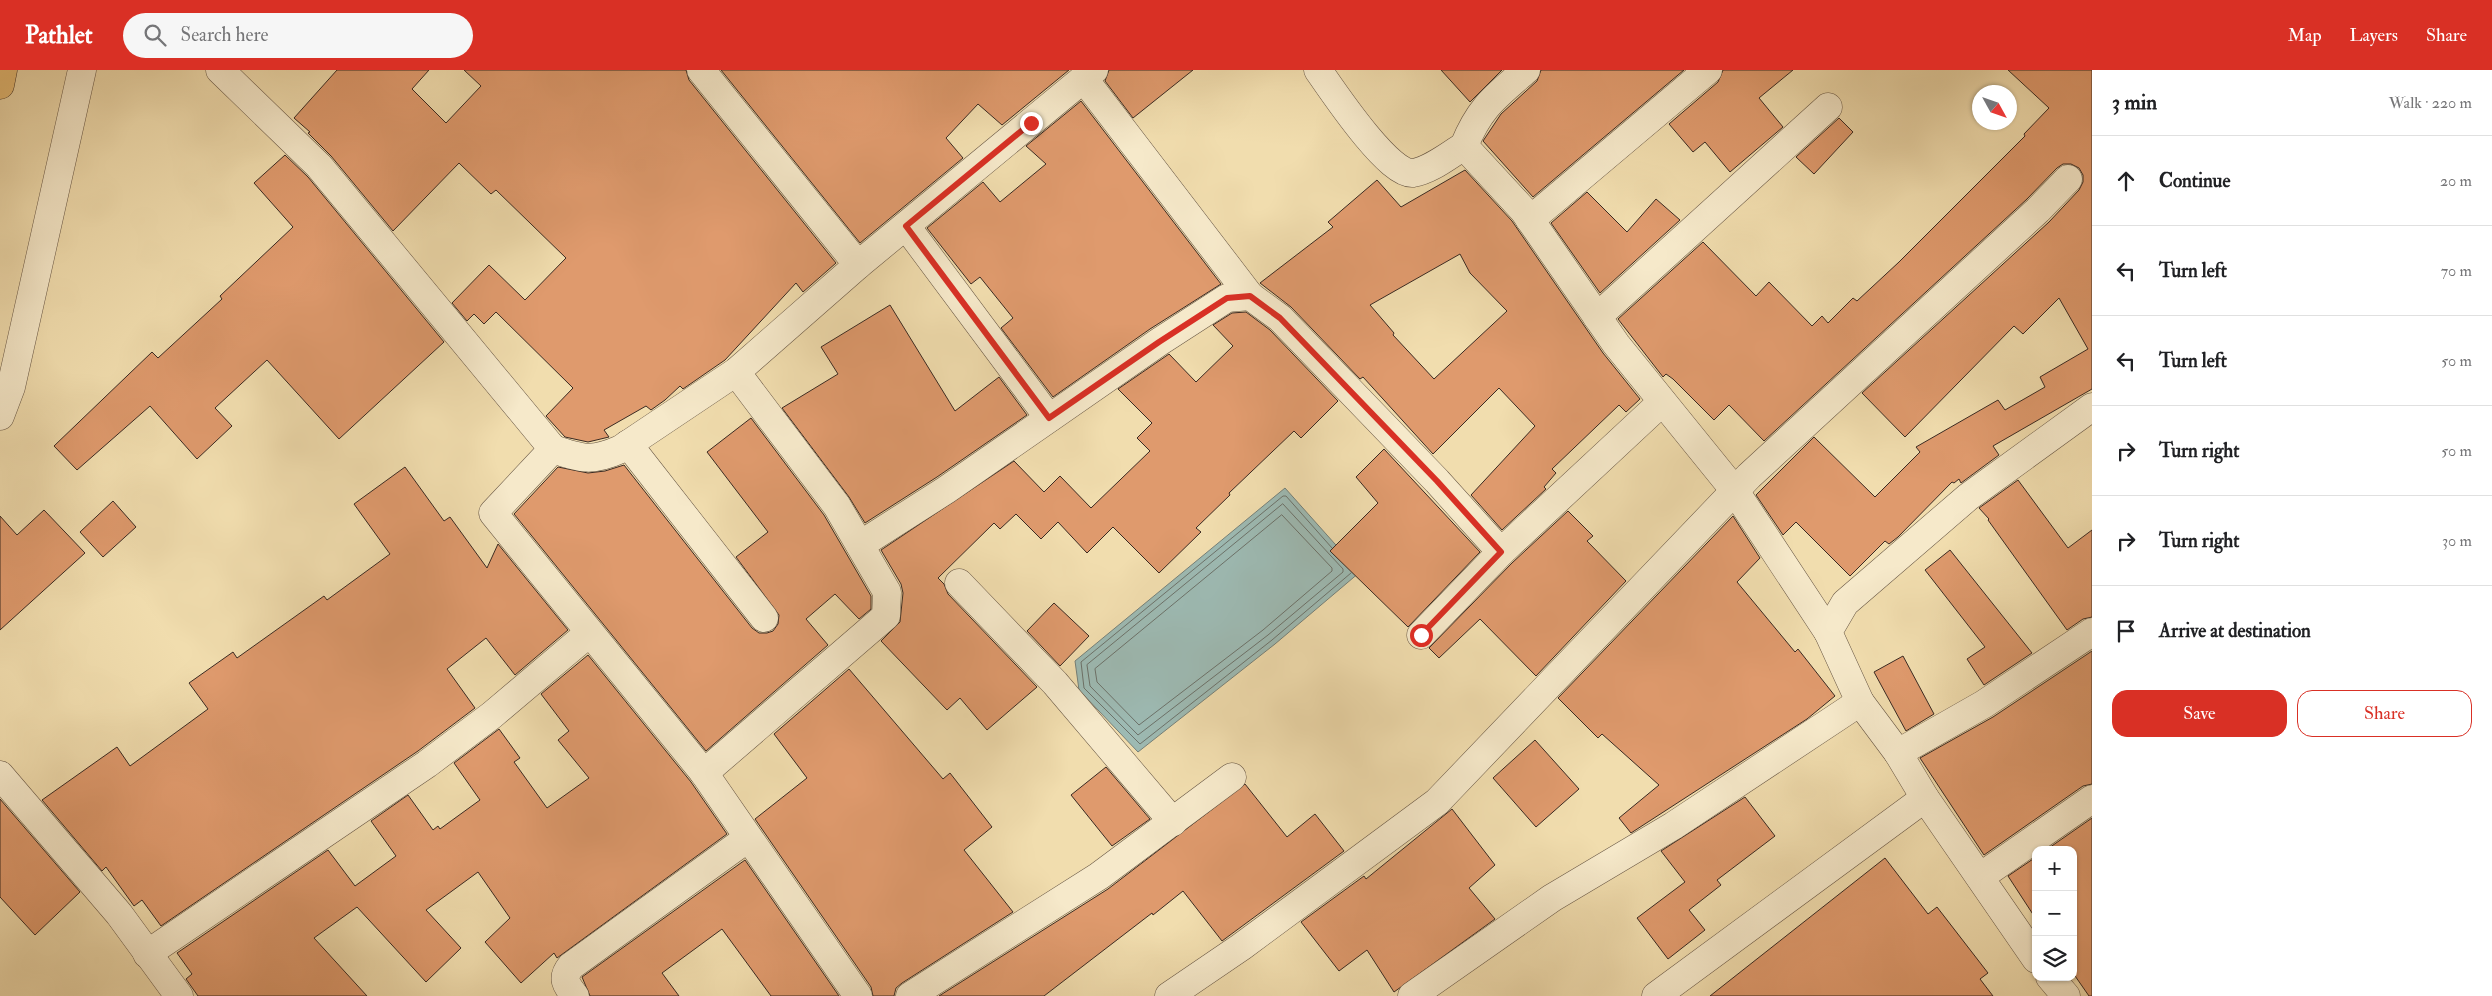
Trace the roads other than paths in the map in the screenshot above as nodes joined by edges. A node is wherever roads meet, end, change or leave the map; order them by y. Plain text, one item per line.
1 (3, 70) edge
2 (82, 70) edge
3 (701, 70) edge
4 (1318, 70) edge
5 (1526, 70) edge
6 (1708, 70) edge
7 (228, 72) edge
8 (1089, 74) edge
9 (0, 85) edge
10 (1828, 107) dead end
11 (1464, 146) junction
12 (2068, 179) dead end
13 (1530, 220) junction
14 (906, 226) junction
15 (858, 265) junction
16 (1250, 296) junction
17 (1597, 316) junction
18 (736, 372) junction
19 (1662, 402) junction
20 (2092, 407) edge
21 (0, 416) edge
22 (1049, 418) junction
23 (628, 444) junction
24 (553, 449) junction
25 (1735, 491) junction
26 (860, 545) junction
27 (1501, 552) junction
28 (959, 583) dead end
29 (764, 618) dead end
30 (1828, 632) junction
31 (2092, 632) edge
32 (589, 633) junction
33 (1421, 635) dead end
34 (1860, 702) junction
35 (1898, 754) junction
36 (704, 773) junction
37 (0, 774) edge
38 (1232, 777) dead end
39 (1925, 798) junction
40 (2092, 799) edge
41 (1173, 822) junction
42 (748, 838) junction
43 (1980, 877) junction
44 (2032, 953) edge
45 (147, 954) junction
46 (2053, 981) edge
47 (179, 996) edge
48 (574, 996) edge
49 (858, 996) edge
50 (910, 996) edge
51 (1169, 996) edge
52 (1412, 996) edge
53 (1656, 996) edge
54 (2066, 996) edge

1 - 9 highway
2 - 21 street
3 - 15 street
4 - 11 street
5 - 11 street
6 - 13 street
7 - 24 street
8 - 14 street
8 - 16 street
10 - 17 street
11 - 13 street
12 - 25 street
13 - 17 street
14 - 15 street
14 - 22 street
15 - 18 street
16 - 22 street
16 - 27 street
17 - 19 street
18 - 23 street
18 - 26 street
19 - 25 street
19 - 27 street
20 - 30 street
22 - 26 street
23 - 24 street
23 - 29 street
24 - 32 street
25 - 30 street
25 - 51 street
26 - 36 street
27 - 33 street
28 - 41 street
30 - 34 street
31 - 35 street
32 - 36 street
32 - 45 street
34 - 35 street
34 - 52 street
35 - 39 street
36 - 42 street
37 - 45 street
38 - 41 street
39 - 43 street
39 - 53 street
40 - 43 street
41 - 50 street
42 - 48 street
42 - 49 street
43 - 44 street
45 - 47 street
46 - 54 street

